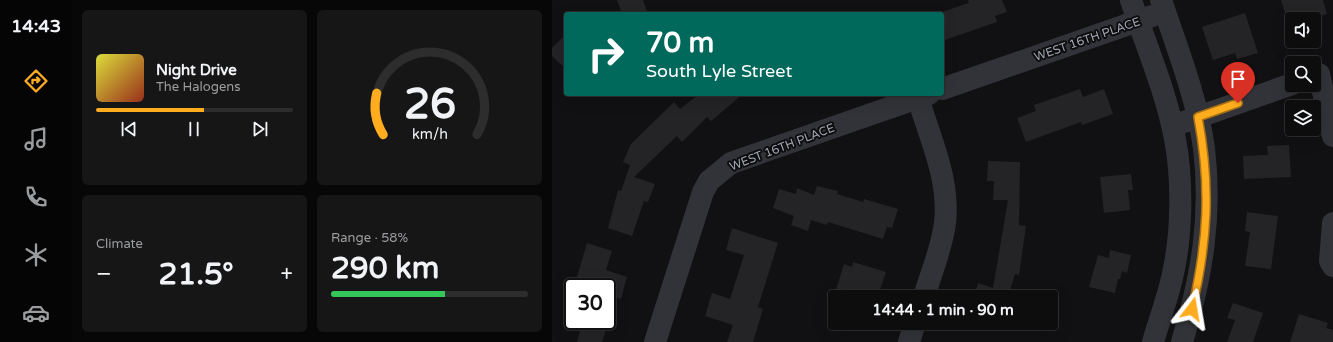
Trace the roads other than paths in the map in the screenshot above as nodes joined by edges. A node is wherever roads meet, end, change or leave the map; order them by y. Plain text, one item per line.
1 (1131, 0) edge
2 (1163, 6) edge
3 (1138, 21) junction
4 (1322, 73) edge
5 (1285, 86) edge
6 (944, 88) edge
7 (923, 96) edge
8 (1198, 117) junction
9 (1172, 126) junction
10 (1333, 136) edge
11 (1333, 223) edge
12 (1333, 266) edge
13 (926, 290) edge
14 (913, 330) edge
15 (655, 342) edge
16 (909, 342) edge
17 (1153, 342) edge
18 (1182, 342) edge

1 - 3 street
2 - 3 street, WEST 16TH PLACE
2 - 8 street
3 - 6 street, WEST 16TH PLACE
3 - 9 street
4 - 10 street
5 - 8 street
7 - 13 street
7 - 15 street, WEST 16TH PLACE
8 - 9 street
8 - 18 street
9 - 17 street
11 - 12 street
14 - 16 street

